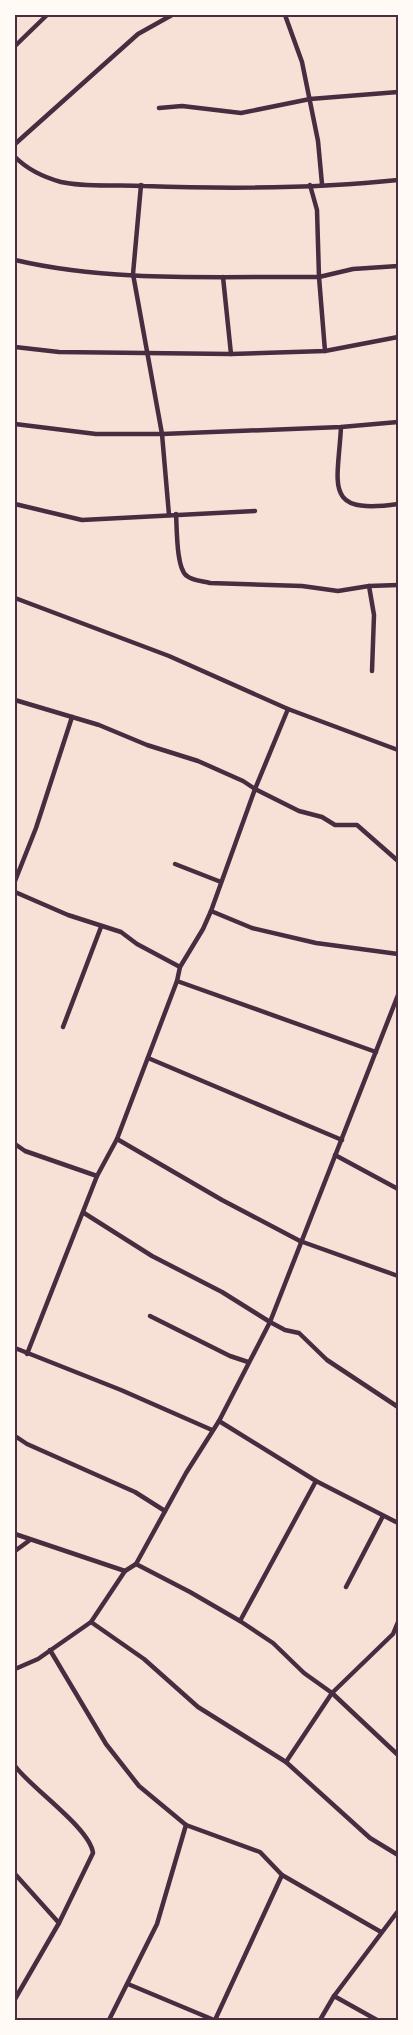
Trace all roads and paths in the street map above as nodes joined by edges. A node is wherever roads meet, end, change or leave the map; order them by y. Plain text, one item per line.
1 (47, 15) edge
2 (172, 15) edge
3 (285, 15) edge
4 (289, 15) edge
5 (15, 46) edge
6 (398, 92) edge
7 (310, 99) junction
8 (159, 108) dead end
9 (15, 144) edge
10 (15, 157) edge
11 (398, 180) edge
12 (322, 184) junction
13 (310, 185) junction
14 (142, 186) junction
15 (15, 260) edge
16 (398, 266) edge
17 (133, 274) junction
18 (223, 277) junction
19 (319, 277) junction
20 (398, 337) edge
21 (15, 347) edge
22 (325, 351) junction
23 (148, 353) junction
24 (231, 354) junction
25 (398, 422) edge
26 (15, 424) edge
27 (341, 427) junction
28 (162, 434) junction
29 (15, 504) edge
30 (398, 504) edge
31 (255, 512) dead end
32 (176, 514) junction
33 (170, 515) junction
34 (398, 585) edge
35 (369, 586) junction
36 (15, 598) edge
37 (372, 671) dead end
38 (15, 700) edge
39 (288, 709) junction
40 (72, 717) junction
41 (398, 750) edge
42 (254, 789) junction
43 (398, 861) edge
44 (175, 864) dead end
45 (15, 881) edge
46 (221, 882) junction
47 (15, 892) edge
48 (211, 911) junction
49 (101, 927) junction
50 (398, 954) edge
51 (180, 967) junction
52 (177, 981) junction
53 (398, 995) edge
54 (63, 1027) dead end
55 (376, 1052) junction
56 (148, 1058) junction
57 (117, 1139) junction
58 (342, 1140) junction
59 (15, 1144) edge
60 (335, 1155) junction
61 (97, 1176) junction
62 (398, 1189) edge
63 (84, 1213) junction
64 (300, 1241) junction
65 (398, 1276) edge
66 (150, 1316) dead end
67 (270, 1322) junction
68 (15, 1348) edge
69 (27, 1354) junction
70 (248, 1362) junction
71 (398, 1407) edge
72 (219, 1421) junction
73 (212, 1430) junction
74 (15, 1436) edge
75 (316, 1481) junction
76 (165, 1511) junction
77 (383, 1516) junction
78 (398, 1523) edge
79 (15, 1534) edge
80 (30, 1540) junction
81 (15, 1551) edge
82 (136, 1564) junction
83 (125, 1571) junction
84 (346, 1587) dead end
85 (240, 1621) junction
86 (91, 1622) junction
87 (398, 1622) edge
88 (396, 1635) edge
89 (50, 1650) junction
90 (15, 1668) edge
91 (332, 1693) junction
92 (398, 1755) edge
93 (286, 1762) junction
94 (15, 1766) edge
95 (186, 1825) junction
96 (398, 1855) edge
97 (15, 1874) edge
98 (282, 1874) junction
99 (398, 1911) edge
100 (59, 1923) junction
101 (381, 1932) junction
102 (128, 1984) junction
103 (334, 1996) junction
104 (15, 1999) edge
105 (109, 2020) edge
106 (215, 2020) edge
107 (320, 2020) edge
108 (377, 2020) edge

1 - 5 street
2 - 9 street
3 - 4 street
3 - 7 street
6 - 7 street
7 - 8 street
7 - 12 street
10 - 14 street
11 - 12 street
12 - 13 street
13 - 14 street
13 - 19 street
14 - 17 street
15 - 17 street
16 - 19 street
17 - 18 street
17 - 23 street
18 - 19 street
18 - 24 street
19 - 22 street
20 - 22 street
21 - 23 street
22 - 24 street
23 - 24 street
23 - 28 street
25 - 27 street
26 - 28 street
27 - 28 street
27 - 30 street
28 - 33 street
29 - 33 street
31 - 32 street
32 - 33 street
32 - 35 street
34 - 35 street
35 - 37 street
36 - 39 street
38 - 40 street
39 - 41 street
39 - 42 street
40 - 42 street
40 - 45 street
42 - 43 street
42 - 46 street
44 - 46 street
46 - 48 street
47 - 49 street
48 - 50 street
48 - 51 street
49 - 51 street
49 - 54 street
51 - 52 street
52 - 55 street
52 - 56 street
53 - 55 street
55 - 58 street
56 - 57 street
56 - 58 street
57 - 61 street
57 - 64 street
58 - 60 street
59 - 61 street
60 - 62 street
60 - 64 street
61 - 63 street
63 - 67 street
63 - 69 street
64 - 65 street
64 - 67 street
66 - 70 street
67 - 70 street
67 - 71 street
68 - 69 street
69 - 73 street
70 - 72 street
72 - 73 street
72 - 75 street
73 - 76 street
74 - 76 street
75 - 77 street
75 - 85 street
76 - 82 street
77 - 78 street
77 - 84 street
79 - 80 street
80 - 81 street
80 - 83 street
82 - 83 street
82 - 85 street
83 - 86 street
85 - 91 street
86 - 89 street
86 - 93 street
87 - 88 street
88 - 91 street
89 - 90 street
89 - 95 street
91 - 92 street
91 - 93 street
93 - 96 street
94 - 100 street
95 - 98 street
95 - 102 street
97 - 100 street
98 - 101 street
98 - 106 street
99 - 101 street
100 - 104 street
101 - 103 street
102 - 105 street
102 - 106 street
103 - 107 street
103 - 108 street

